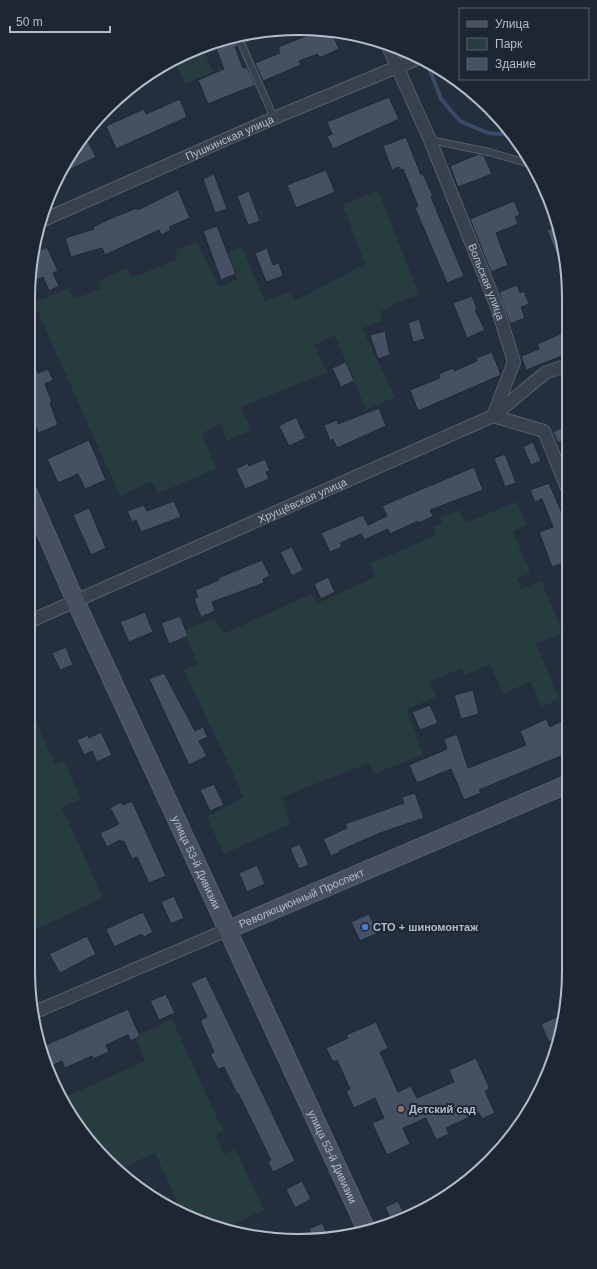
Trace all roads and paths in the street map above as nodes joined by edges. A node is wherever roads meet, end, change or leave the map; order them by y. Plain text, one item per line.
1 (240, 42) edge
2 (389, 51) edge
3 (413, 61) edge
4 (397, 68) junction
5 (274, 118) junction
6 (430, 140) junction
7 (524, 162) edge
8 (48, 218) edge
9 (562, 367) edge
10 (493, 416) junction
11 (562, 476) edge
12 (35, 508) edge
13 (75, 600) junction
14 (35, 619) edge
15 (562, 789) edge
16 (227, 930) junction
17 (38, 1011) edge
18 (364, 1226) edge

1 - 5 lane
2 - 4 street, Вольская улица
3 - 4 street, Пушкинская улица
4 - 5 street, Пушкинская улица
4 - 6 street, Вольская улица
5 - 8 street, Пушкинская улица
6 - 7 lane
6 - 10 street, Вольская улица
9 - 10 street, Хрущёвская улица
10 - 11 street
10 - 13 street, Хрущёвская улица
12 - 13 street, улица 53-й Дивизии
13 - 14 street, Хрущёвская улица
13 - 16 street, улица 53-й Дивизии
15 - 16 street, Революционный Проспект
16 - 17 street, Революционный Проспект
16 - 18 street, улица 53-й Дивизии

